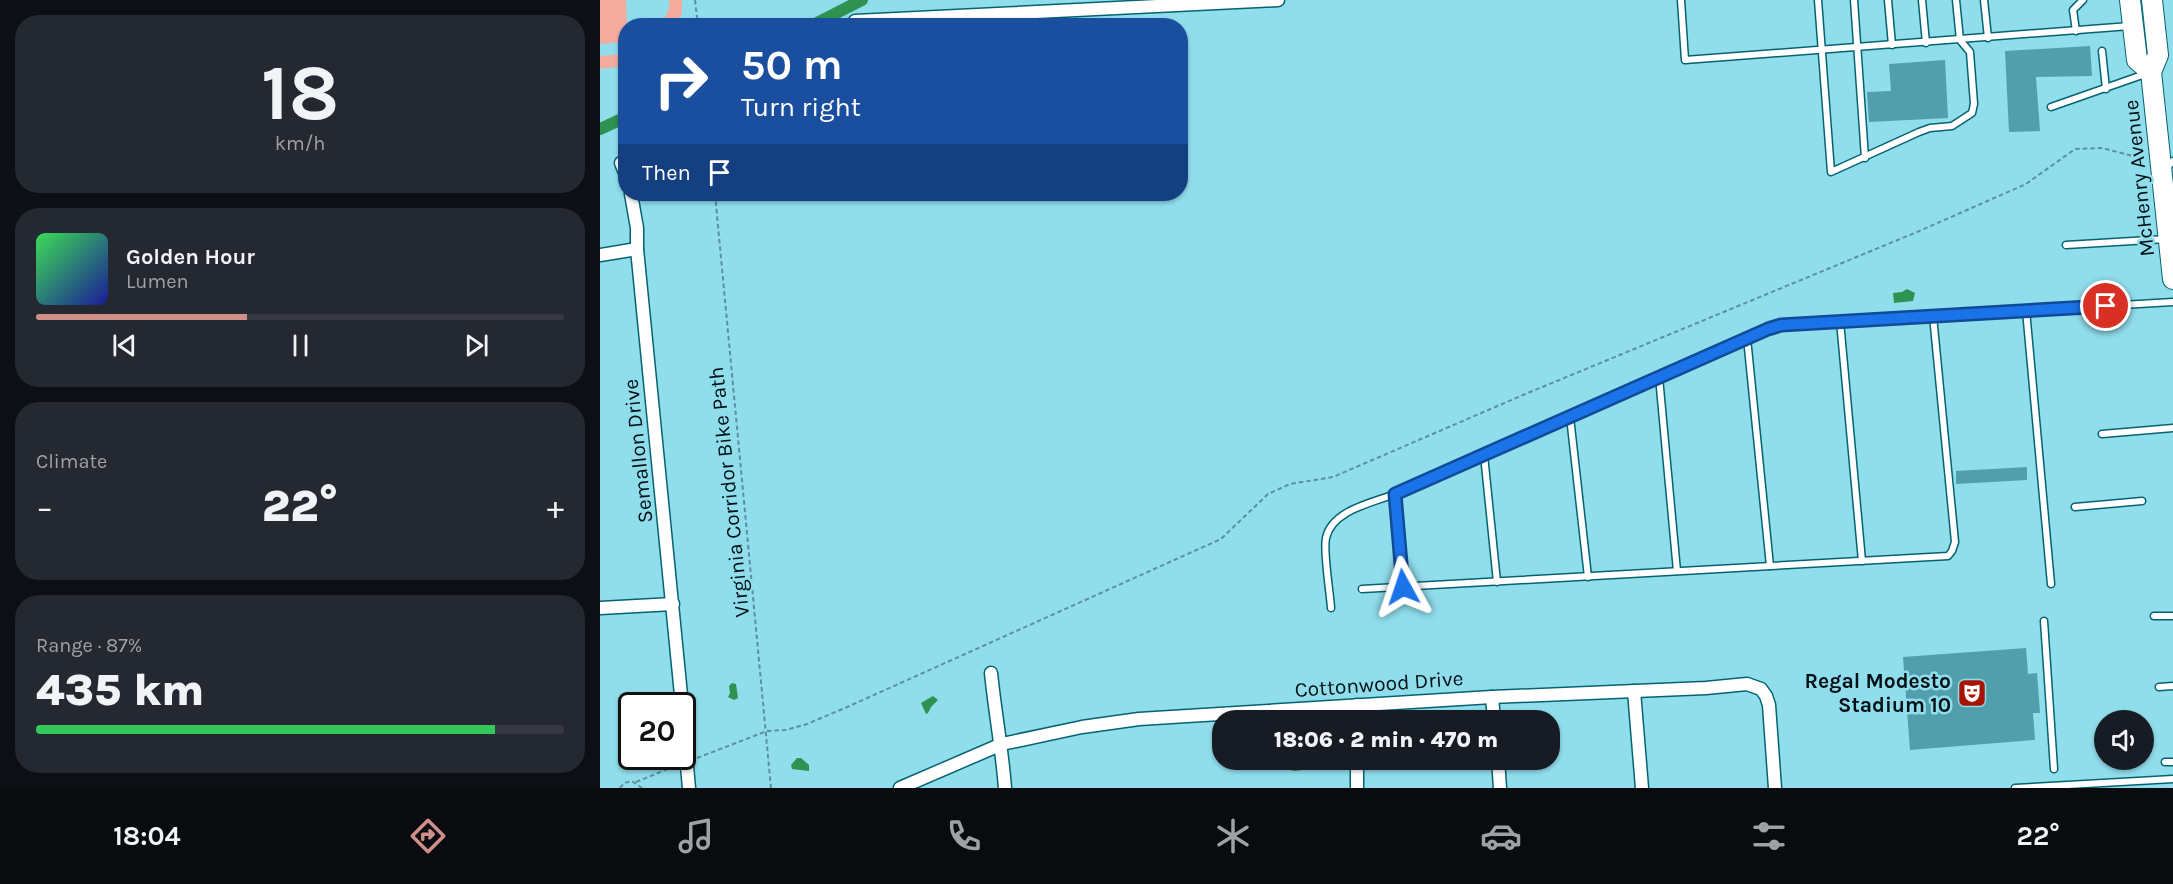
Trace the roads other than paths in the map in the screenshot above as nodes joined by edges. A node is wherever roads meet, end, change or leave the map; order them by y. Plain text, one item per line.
1 (1278, 0) edge
2 (1682, 0) edge
3 (1818, 0) edge
4 (1854, 0) edge
5 (1888, 0) edge
6 (1922, 0) edge
7 (1956, 0) edge
8 (1984, 0) edge
9 (2084, 0) edge
10 (2130, 0) edge
11 (2151, 0) edge
12 (915, 18) edge
13 (2133, 26) junction
14 (2076, 31) junction
15 (1988, 38) junction
16 (1959, 40) junction
17 (1926, 43) junction
18 (1892, 45) junction
19 (1857, 48) junction
20 (1823, 50) junction
21 (2102, 51) dead end
22 (2151, 72) junction
23 (2106, 89) junction
24 (2051, 107) dead end
25 (1865, 158) junction
26 (2168, 167) edge
27 (632, 201) edge
28 (2169, 238) junction
29 (2066, 245) dead end
30 (637, 249) junction
31 (600, 255) edge
32 (2173, 279) edge
33 (2173, 302) edge
34 (2026, 310) junction
35 (1933, 316) junction
36 (1840, 321) junction
37 (1747, 338) junction
38 (1659, 377) junction
39 (1570, 417) junction
40 (2173, 428) edge
41 (2102, 434) dead end
42 (1484, 454) junction
43 (1395, 494) junction
44 (2142, 501) dead end
45 (2075, 507) dead end
46 (1862, 561) junction
47 (1770, 566) junction
48 (1677, 572) junction
49 (1588, 577) junction
50 (1497, 582) junction
51 (2051, 585) dead end
52 (1403, 587) junction
53 (1362, 589) dead end
54 (673, 604) junction
55 (600, 608) edge
56 (1331, 608) dead end
57 (2154, 616) dead end
58 (2173, 616) edge
59 (2044, 621) dead end
60 (991, 673) dead end
61 (2173, 686) edge
62 (2159, 687) dead end
63 (1634, 691) junction
64 (681, 692) edge
65 (1492, 697) junction
66 (1357, 705) junction
67 (1357, 710) edge
68 (1493, 710) edge
69 (1002, 744) junction
70 (2165, 762) dead end
71 (2173, 762) edge
72 (2054, 769) dead end
73 (688, 770) edge
74 (1357, 770) edge
75 (1499, 770) edge
76 (2173, 779) edge
77 (689, 788) edge
78 (900, 788) edge
79 (1005, 788) edge
80 (1357, 788) edge
81 (1500, 788) edge
82 (1642, 788) edge
83 (1775, 788) edge
84 (2015, 788) edge

1 - 12 street
2 - 20 lane
3 - 20 lane
4 - 19 lane
5 - 18 lane
6 - 17 lane
7 - 16 lane
8 - 15 lane
9 - 14 lane
10 - 13 main road, McHenry Avenue
11 - 22 main road, McHenry Avenue
13 - 14 lane
13 - 22 main road, McHenry Avenue
14 - 15 lane
15 - 16 lane
16 - 17 lane
16 - 25 lane
17 - 18 lane
18 - 19 lane
19 - 20 lane
19 - 25 lane
20 - 25 lane
21 - 23 lane
22 - 23 lane
22 - 26 main road, McHenry Avenue
23 - 24 lane
26 - 28 main road, McHenry Avenue
27 - 30 street, Semallon Drive
28 - 29 lane
28 - 32 main road, McHenry Avenue
30 - 31 street
30 - 54 street, Semallon Drive
33 - 34 lane
34 - 35 lane
34 - 51 lane
35 - 36 lane
35 - 46 lane
36 - 37 lane
36 - 46 lane
37 - 38 lane
37 - 47 lane
38 - 39 lane
38 - 48 lane
39 - 42 lane
39 - 49 lane
40 - 41 lane
42 - 43 lane
42 - 50 lane
43 - 52 lane
43 - 56 lane
44 - 45 lane
46 - 47 lane
47 - 48 lane
48 - 49 lane
49 - 50 lane
50 - 52 lane
52 - 53 lane
54 - 55 street
54 - 64 street, Semallon Drive
57 - 58 lane
59 - 72 lane
60 - 69 street
61 - 62 lane
63 - 65 street, Cottonwood Drive
63 - 82 street
63 - 83 street, Cottonwood Drive
65 - 66 street, Cottonwood Drive
65 - 68 street
66 - 67 street
66 - 69 street, Cottonwood Drive
69 - 78 street, Cottonwood Drive
69 - 79 street
70 - 71 lane
73 - 77 street
74 - 80 street
75 - 81 street
76 - 84 lane

